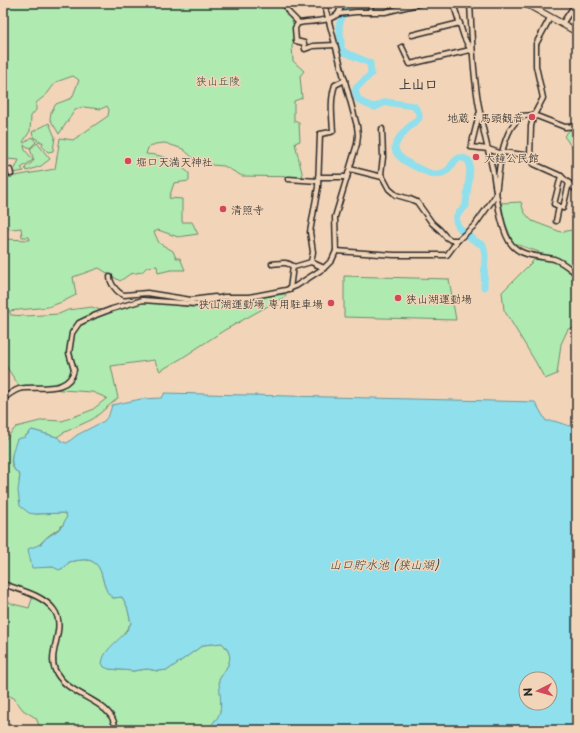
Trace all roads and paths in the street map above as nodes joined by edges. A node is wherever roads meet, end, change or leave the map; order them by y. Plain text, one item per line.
1 (284, 3) edge
2 (324, 3) edge
3 (342, 3) edge
4 (371, 3) edge
5 (422, 3) edge
6 (453, 3) edge
7 (470, 3) edge
8 (525, 3) edge
9 (576, 3) edge
10 (370, 12) junction
11 (339, 14) junction
12 (328, 18) junction
13 (550, 18) junction
14 (298, 23) junction
15 (460, 23) junction
16 (562, 24) junction
17 (577, 32) edge
18 (412, 35) dead end
19 (335, 45) junction
20 (402, 47) dead end
21 (471, 51) junction
22 (345, 80) junction
23 (479, 112) junction
24 (534, 115) junction
25 (577, 126) edge
26 (382, 129) dead end
27 (488, 149) junction
28 (502, 153) junction
29 (530, 156) junction
30 (3, 169) edge
31 (350, 169) junction
32 (11, 174) dead end
33 (561, 176) junction
34 (347, 177) junction
35 (382, 177) junction
36 (288, 179) dead end
37 (318, 179) junction
38 (569, 183) junction
39 (577, 191) edge
40 (496, 194) junction
41 (559, 207) junction
42 (556, 220) dead end
43 (458, 240) junction
44 (336, 251) junction
45 (311, 262) junction
46 (272, 264) dead end
47 (293, 266) junction
48 (324, 268) junction
49 (577, 274) edge
50 (110, 276) dead end
51 (290, 289) junction
52 (217, 299) junction
53 (3, 399) edge
54 (3, 584) edge
55 (116, 730) edge

1 - 14 street
2 - 12 street
3 - 11 street
4 - 10 street
5 - 10 street
6 - 15 street
7 - 21 street
8 - 13 main road
9 - 16 street
10 - 11 street
11 - 12 street
12 - 14 street
12 - 19 street
13 - 16 main road
13 - 24 street
14 - 19 street
15 - 18 street
15 - 21 street
16 - 17 main road
19 - 22 street
20 - 21 street
21 - 23 street
22 - 31 street
22 - 37 street
23 - 27 street
23 - 27 street
24 - 25 street
24 - 28 street
24 - 29 street
26 - 35 street
27 - 28 street
27 - 40 street
28 - 29 street
28 - 40 street
29 - 33 street
30 - 32 street
31 - 34 street
31 - 35 street
33 - 38 street
33 - 41 street
34 - 37 street
34 - 44 street
35 - 43 street
36 - 37 street
37 - 45 street
38 - 39 street
38 - 41 street
40 - 43 street
40 - 49 street
41 - 42 street
43 - 44 street
44 - 48 street
45 - 47 street
45 - 48 street
46 - 47 street
47 - 51 street
48 - 51 street
50 - 52 street
51 - 52 street
52 - 53 street
54 - 55 street

